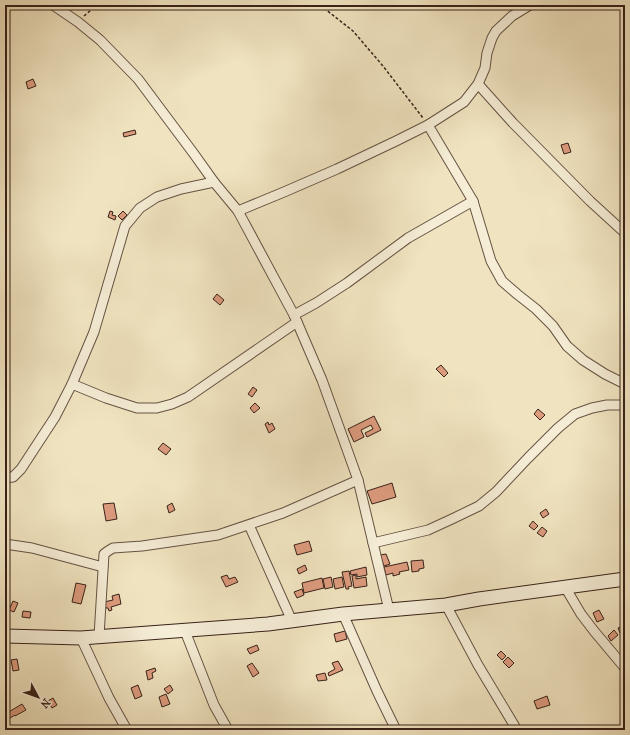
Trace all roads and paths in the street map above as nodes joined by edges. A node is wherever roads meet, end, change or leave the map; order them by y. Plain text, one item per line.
1 (53, 5) edge
2 (96, 5) edge
3 (320, 5) edge
4 (530, 5) edge
5 (78, 22) junction
6 (478, 84) junction
7 (428, 125) junction
8 (214, 182) junction
9 (473, 201) junction
10 (238, 211) junction
11 (625, 233) edge
12 (295, 318) junction
13 (72, 384) junction
14 (625, 384) edge
15 (625, 405) edge
16 (5, 478) edge
17 (358, 480) junction
18 (249, 525) junction
19 (373, 543) junction
20 (5, 544) edge
21 (103, 567) junction
22 (625, 579) edge
23 (565, 588) junction
24 (446, 605) junction
25 (389, 610) junction
26 (343, 614) junction
27 (292, 621) junction
28 (185, 631) junction
29 (5, 636) edge
30 (99, 636) junction
31 (81, 638) junction
32 (625, 668) edge
33 (127, 730) edge
34 (228, 730) edge
35 (396, 730) edge
36 (517, 730) edge

1 - 5 street
2 - 5 path
3 - 7 path
4 - 6 street
5 - 8 street
6 - 7 street
6 - 11 street
7 - 9 street
7 - 10 street
8 - 10 street
8 - 13 street
9 - 12 street
9 - 14 street
10 - 12 street
12 - 13 street
12 - 17 street
13 - 16 street
15 - 19 street
17 - 18 street
17 - 19 street
18 - 21 street
18 - 27 street
19 - 25 street
20 - 21 street
21 - 30 street
22 - 23 main road
23 - 24 main road
23 - 32 street
24 - 25 main road
24 - 36 street
25 - 26 main road
26 - 27 main road
26 - 35 street
27 - 28 main road
28 - 30 main road
28 - 34 street
29 - 31 main road
30 - 31 main road
31 - 33 street

